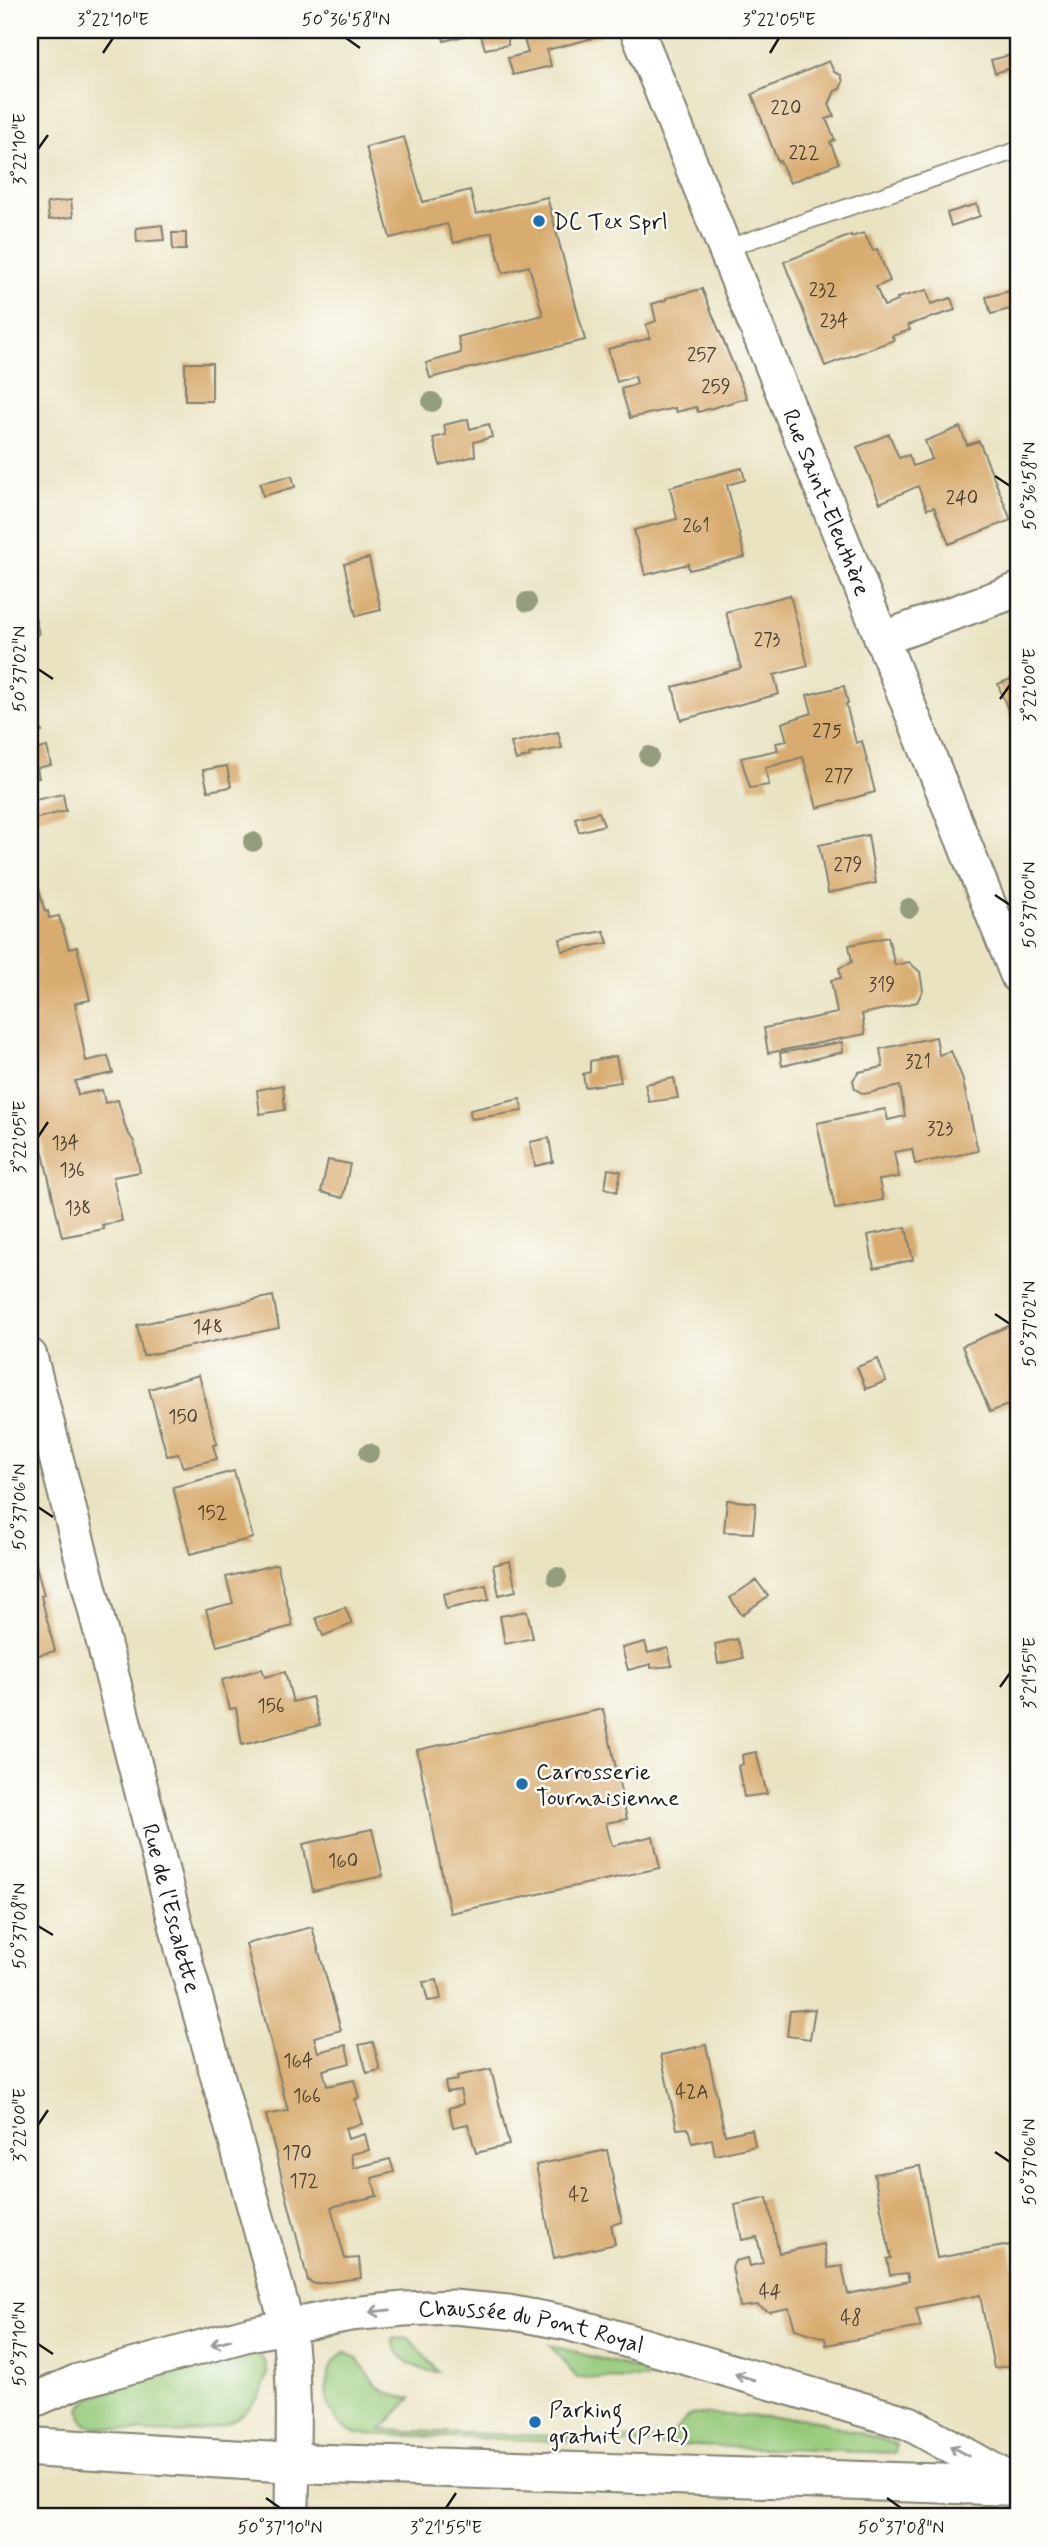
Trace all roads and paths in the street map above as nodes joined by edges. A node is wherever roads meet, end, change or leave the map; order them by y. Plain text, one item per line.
1 (636, 30) edge
2 (1018, 150) edge
3 (724, 248) junction
4 (1018, 590) edge
5 (881, 639) junction
6 (1018, 977) edge
7 (30, 1356) edge
8 (288, 2328) junction
9 (30, 2402) edge
10 (30, 2447) edge
11 (294, 2463) junction
12 (1018, 2485) edge
13 (292, 2516) edge

1 - 3 street, Rue Saint-Eleuthère
2 - 3 lane
3 - 5 street, Rue Saint-Eleuthère
4 - 5 street
5 - 6 street, Rue Saint-Eleuthère
7 - 8 street, Rue de l'Escalette
8 -> 9 street, Chaussée du Pont Royal
8 - 11 street, Rue de l'Escalette
12 -> 8 street, Chaussée du Pont Royal
10 - 11 main road, Chaussée du Pont Royal
11 - 12 main road, Chaussée du Pont Royal
11 - 13 street

